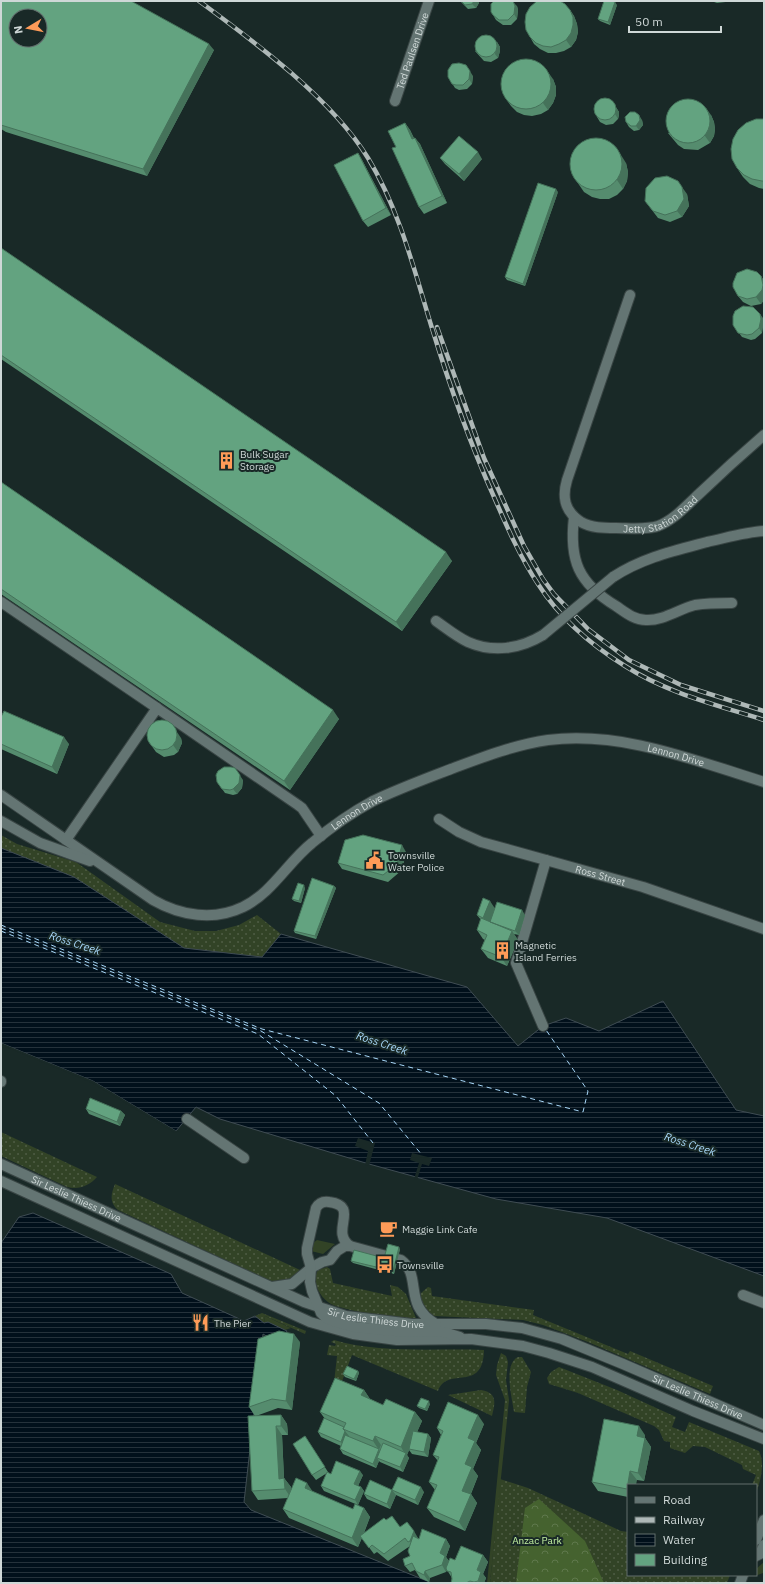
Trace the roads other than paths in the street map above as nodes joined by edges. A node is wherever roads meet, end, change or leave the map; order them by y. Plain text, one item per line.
1 (430, 1) edge
2 (395, 101) dead end
3 (630, 295) dead end
4 (764, 435) edge
5 (574, 516) junction
6 (764, 531) edge
7 (1, 602) edge
8 (732, 603) dead end
9 (436, 621) dead end
10 (157, 708) junction
11 (764, 782) edge
12 (1, 795) edge
13 (439, 819) dead end
14 (1, 821) edge
15 (321, 836) junction
16 (66, 840) junction
17 (546, 860) junction
18 (103, 865) junction
19 (763, 927) edge
20 (544, 1026) dead end
21 (187, 1119) dead end
22 (244, 1158) dead end
23 (1, 1164) edge
24 (1, 1181) edge
25 (350, 1246) junction
26 (311, 1268) junction
27 (272, 1287) junction
28 (743, 1295) dead end
29 (764, 1303) edge
30 (318, 1307) junction
31 (436, 1324) junction
32 (471, 1339) junction
33 (764, 1425) edge
34 (764, 1439) edge
35 (764, 1520) edge
36 (757, 1538) edge
37 (764, 1545) edge
38 (757, 1556) edge

1 - 2 street, Ted Paulsen Drive
3 - 5 street
4 - 5 street, Jetty Station Road
5 - 8 street
6 - 9 street, bridge
7 - 10 street
10 - 15 street
10 - 16 street
11 - 15 street, Lennon Drive
12 - 16 street, Lennon Drive
13 - 17 street, Ross Street
14 - 18 street
15 - 18 street, Lennon Drive
16 - 18 street, Lennon Drive
17 - 19 street, Ross Street
17 - 20 street
21 - 22 street
23 - 27 street, Sir Leslie Thiess Drive
24 - 32 street, Sir Leslie Thiess Drive
25 - 26 street
25 - 26 street
25 - 31 street
26 - 27 street
26 - 30 street
27 - 30 street, Sir Leslie Thiess Drive
28 - 29 street
30 - 31 street, Sir Leslie Thiess Drive
30 - 32 street
31 - 33 street, Sir Leslie Thiess Drive
32 - 34 street, Sir Leslie Thiess Drive
35 - 36 street
37 - 38 street

